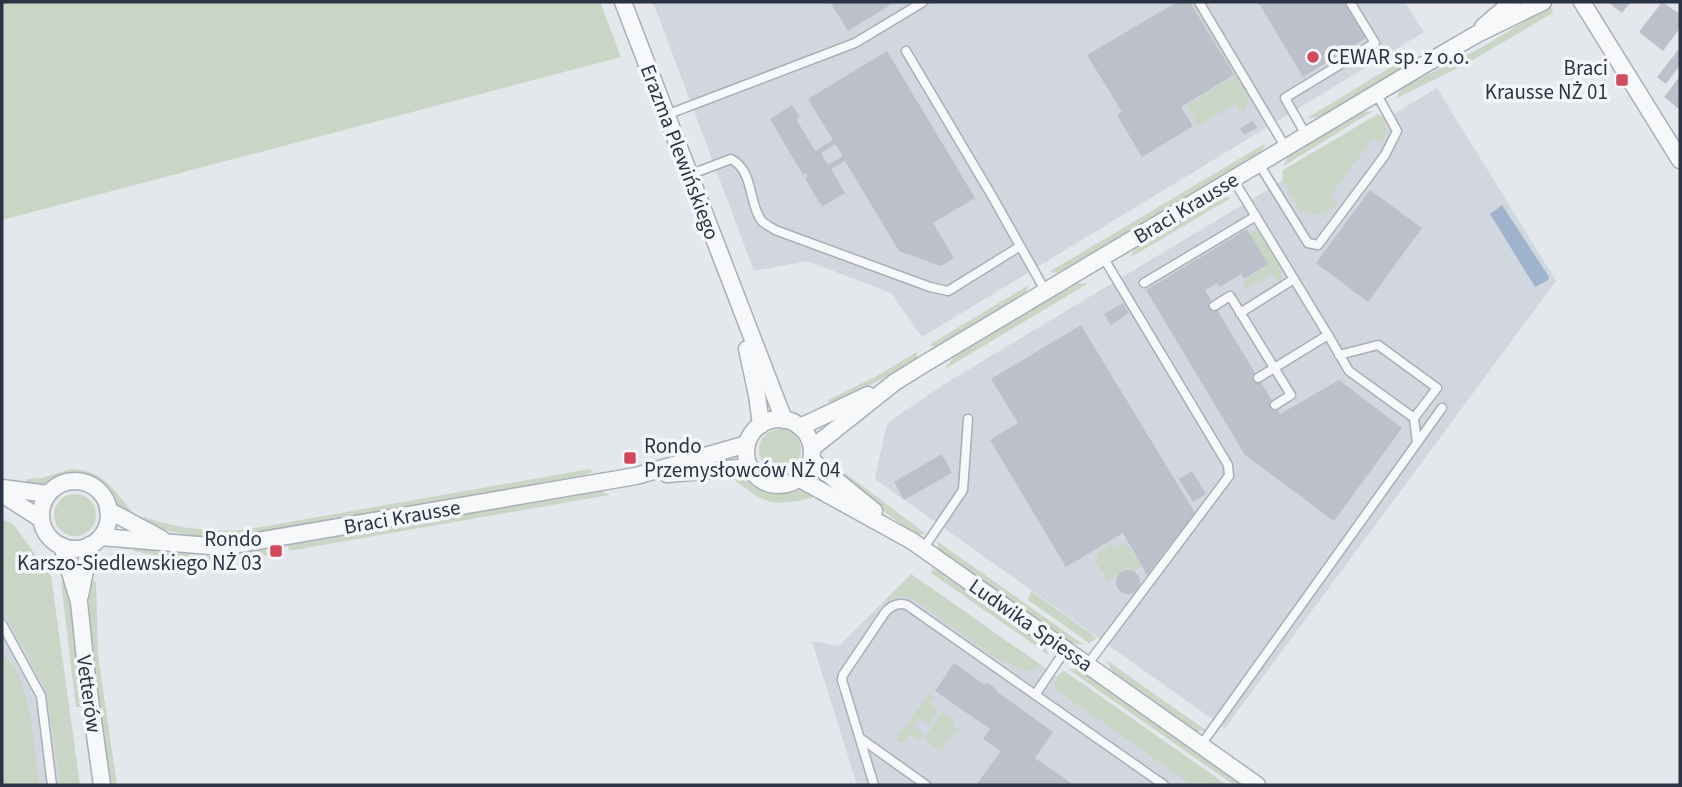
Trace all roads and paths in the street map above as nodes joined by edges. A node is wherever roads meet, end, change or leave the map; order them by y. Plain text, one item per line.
1 (623, 2) edge
2 (923, 2) edge
3 (1199, 2) edge
4 (1350, 2) edge
5 (1512, 2) edge
6 (1543, 2) edge
7 (1582, 2) edge
8 (1477, 34) junction
9 (906, 51) dead end
10 (1376, 93) junction
11 (666, 115) junction
12 (1306, 135) junction
13 (1286, 148) junction
14 (1680, 160) edge
15 (1259, 164) junction
16 (688, 175) junction
17 (1233, 179) junction
18 (1256, 216) junction
19 (1019, 247) junction
20 (1103, 257) junction
21 (1294, 279) junction
22 (1144, 283) dead end
23 (1046, 292) junction
24 (737, 302) junction
25 (1214, 306) dead end
26 (1240, 313) junction
27 (1328, 335) junction
28 (1339, 355) junction
29 (1274, 368) junction
30 (1258, 378) dead end
31 (895, 382) junction
32 (1275, 405) dead end
33 (1443, 408) dead end
34 (1414, 418) junction
35 (784, 419) junction
36 (968, 419) dead end
37 (761, 425) junction
38 (800, 427) junction
39 (1417, 443) junction
40 (747, 444) junction
41 (811, 454) junction
42 (750, 467) junction
43 (636, 476) junction
44 (798, 478) junction
45 (2, 488) edge
46 (2, 494) edge
47 (48, 494) junction
48 (108, 510) junction
49 (41, 519) junction
50 (95, 541) junction
51 (166, 541) junction
52 (917, 545) junction
53 (62, 546) junction
54 (79, 602) junction
55 (3, 628) edge
56 (1066, 649) junction
57 (1087, 664) junction
58 (1035, 695) junction
59 (859, 738) junction
60 (1201, 746) junction
61 (52, 785) edge
62 (102, 785) edge
63 (874, 785) edge
64 (926, 785) edge
65 (1164, 785) edge
66 (1257, 785) edge

1 - 11 street, Erazma Plewińskiego
2 - 11 lane
3 - 13 lane
4 - 12 lane
5 - 8 street, Braci Krausse
6 - 8 street, Braci Krausse
7 - 14 street
8 - 10 street, Braci Krausse
9 - 19 lane
10 - 12 street, Braci Krausse
10 - 15 lane
11 - 16 street, Erazma Plewińskiego
12 - 13 street, Braci Krausse
13 - 15 street, Braci Krausse
15 - 17 street, Braci Krausse
16 - 19 lane
16 - 24 street, Erazma Plewińskiego
17 - 18 lane
17 - 20 street, Braci Krausse
18 - 21 lane
18 - 22 lane
19 - 23 lane
20 - 23 street, Braci Krausse
20 - 57 lane
21 - 26 lane
21 - 27 lane
23 - 31 street, Braci Krausse
24 - 35 street, Erazma Plewińskiego
24 - 37 street, Erazma Plewińskiego
25 - 26 lane
26 - 29 lane
27 - 28 lane
27 - 29 lane
28 - 34 lane
28 - 34 lane
29 - 30 lane
29 - 32 lane
31 - 38 street, Braci Krausse
31 - 41 street, Braci Krausse
33 - 39 lane
34 - 39 lane
35 - 37 street
35 - 38 street
36 - 52 lane
37 - 40 street
38 - 41 street
39 - 60 lane
40 - 42 street
40 - 43 street, Braci Krausse
41 - 44 street
41 - 52 street
42 - 43 street, Braci Krausse
42 - 44 street
43 - 51 street, Braci Krausse
44 - 52 street, Ludwika Spiessa
45 - 47 street
46 - 49 street
47 - 48 street
47 - 49 street
48 - 50 street
48 - 51 street, Braci Krausse
49 - 53 street
50 - 51 street, Braci Krausse
50 - 53 street
50 - 54 street, Vetterów
52 - 56 street, Ludwika Spiessa
53 - 54 street, Vetterów
54 - 62 street, Vetterów
55 - 61 lane
56 - 57 street, Ludwika Spiessa
56 - 58 lane
57 - 60 street, Ludwika Spiessa
58 - 59 lane
58 - 65 lane
59 - 63 lane
59 - 64 lane
60 - 66 street, Ludwika Spiessa

